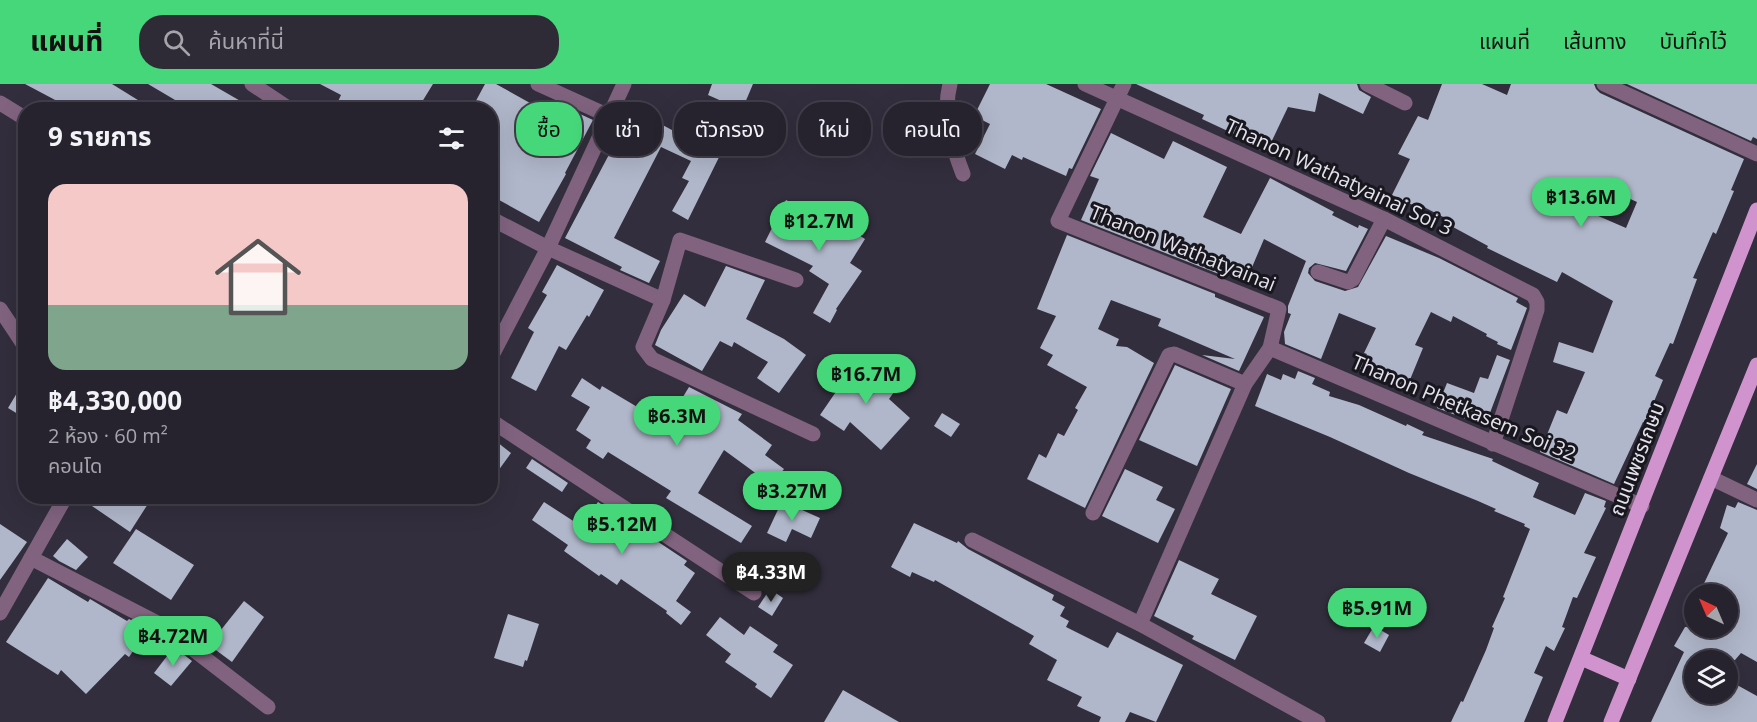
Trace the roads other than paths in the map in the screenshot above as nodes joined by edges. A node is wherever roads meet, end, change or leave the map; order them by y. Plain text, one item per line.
1 (252, 84) edge
2 (538, 84) edge
3 (624, 84) edge
4 (950, 84) edge
5 (1085, 84) edge
6 (1367, 84) edge
7 (1604, 84) edge
8 (1121, 91) edge
9 (279, 102) edge
10 (616, 102) edge
11 (0, 103) edge
12 (1405, 103) dead end
13 (594, 109) edge
14 (18, 114) edge
15 (594, 148) edge
16 (1757, 154) edge
17 (963, 174) dead end
18 (1757, 210) edge
19 (1384, 219) junction
20 (498, 222) edge
21 (548, 248) junction
22 (1318, 272) dead end
23 (796, 280) dead end
24 (663, 300) junction
25 (0, 309) edge
26 (18, 336) edge
27 (498, 344) edge
28 (1270, 348) junction
29 (1757, 365) edge
30 (1245, 384) junction
31 (1752, 389) edge
32 (498, 425) edge
33 (813, 434) dead end
34 (1493, 444) junction
35 (1711, 478) junction
36 (1757, 500) edge
37 (61, 504) edge
38 (1642, 506) junction
39 (1093, 513) dead end
40 (972, 540) dead end
41 (31, 558) junction
42 (754, 593) dead end
43 (2, 605) edge
44 (1140, 624) junction
45 (1581, 658) junction
46 (1629, 680) junction
47 (268, 707) dead end
48 (1318, 722) edge
49 (1555, 722) edge
50 (1611, 722) edge

1 - 9 street
2 - 13 street
3 - 10 street
4 - 17 street
5 - 8 street, Thanon Wathatyainai Soi 3
6 - 12 street
7 - 16 street
8 - 19 street, Thanon Wathatyainai Soi 3
8 - 28 street, Thanon Wathatyainai
11 - 14 street
15 - 21 street
18 - 38 main road, ถนนเพชรเกษม
19 - 22 street
19 - 34 street, Thanon Wathatyainai Soi 3
20 - 21 street
21 - 24 street
21 - 27 street
23 - 24 street
24 - 33 street
25 - 26 street
28 - 30 street, Thanon Wathatyainai
28 - 34 street, Thanon Phetkasem Soi 32
29 - 31 main road
30 - 39 street
30 - 44 street, Thanon Wathatyainai
31 - 35 main road
32 - 42 street
34 - 38 street, Thanon Phetkasem Soi 32
35 - 36 street
35 - 46 main road
37 - 41 street
38 - 45 main road, ถนนเพชรเกษม
40 - 44 street
41 - 43 street
41 - 47 street
44 - 48 street
45 - 46 main road
45 - 49 main road, ถนนเพชรเกษม
46 - 50 main road

